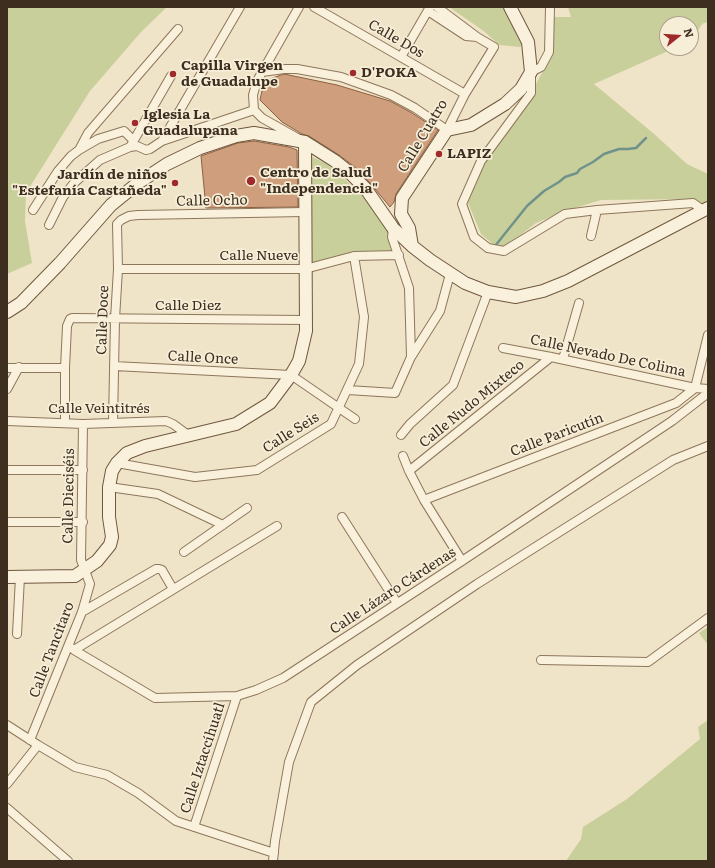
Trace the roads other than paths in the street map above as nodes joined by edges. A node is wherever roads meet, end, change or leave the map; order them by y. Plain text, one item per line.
1 (240, 7) edge
2 (299, 7) edge
3 (314, 7) edge
4 (437, 7) edge
5 (510, 7) edge
6 (550, 7) edge
7 (429, 9) edge
8 (178, 29) dead end
9 (477, 37) junction
10 (401, 57) junction
11 (262, 72) junction
12 (531, 72) junction
13 (171, 76) dead end
14 (465, 94) junction
15 (254, 110) junction
16 (447, 130) junction
17 (162, 141) junction
18 (305, 142) junction
19 (131, 144) junction
20 (79, 150) junction
21 (705, 209) edge
22 (33, 210) dead end
23 (597, 210) junction
24 (304, 212) junction
25 (122, 220) joint
26 (49, 225) dead end
27 (394, 228) junction
28 (590, 236) dead end
29 (412, 246) junction
30 (399, 255) junction
31 (354, 256) junction
32 (305, 268) junction
33 (118, 269) junction
34 (450, 274) junction
35 (488, 292) junction
36 (579, 303) dead end
37 (7, 312) edge
38 (115, 319) junction
39 (306, 320) junction
40 (708, 335) edge
41 (503, 348) dead end
42 (411, 357) junction
43 (551, 357) junction
44 (563, 359) junction
45 (114, 366) junction
46 (19, 367) junction
47 (7, 368) edge
48 (65, 368) junction
49 (291, 375) junction
50 (695, 388) junction
51 (7, 389) edge
52 (708, 389) edge
53 (348, 390) junction
54 (708, 393) edge
55 (339, 409) junction
56 (355, 419) dead end
57 (7, 421) edge
58 (65, 423) junction
59 (113, 423) junction
60 (83, 424) junction
61 (188, 435) junction
62 (401, 435) dead end
63 (708, 446) edge
64 (403, 456) dead end
65 (117, 463) junction
66 (7, 470) edge
67 (83, 470) junction
68 (409, 471) junction
69 (109, 487) junction
70 (424, 500) junction
71 (247, 508) dead end
72 (342, 517) dead end
73 (7, 522) edge
74 (83, 522) junction
75 (223, 525) junction
76 (277, 526) dead end
77 (184, 552) dead end
78 (462, 561) junction
79 (84, 569) junction
80 (7, 577) edge
81 (20, 577) junction
82 (173, 589) junction
83 (397, 603) junction
84 (82, 612) junction
85 (708, 618) edge
86 (17, 634) dead end
87 (72, 648) junction
88 (542, 660) dead end
89 (237, 696) junction
90 (7, 724) edge
91 (34, 743) junction
92 (7, 784) edge
93 (7, 808) edge
94 (194, 827) junction
95 (273, 857) edge
96 (68, 861) edge

1 - 17 street
2 - 11 street
3 - 10 street, Calle Dos
4 - 9 street
5 - 12 street
6 - 12 street
7 - 9 street
7 - 10 street
8 - 20 street
9 - 14 street, Calle Cuatro
10 - 14 street, Calle Dos
11 - 15 street
11 - 16 street
12 - 16 street
12 - 23 street
13 - 19 street
14 - 16 street, Calle Cuatro
15 - 17 street
15 - 18 street
16 - 29 street, Calle Cuatro
17 - 19 street
18 - 24 street
18 - 27 street
18 - 37 street
19 - 20 street
19 - 26 street
20 - 22 street
21 - 23 street
21 - 35 street
23 - 28 street
24 - 25 street, Calle Ocho
24 - 32 street
25 - 33 street, Calle Doce
27 - 29 street
27 - 30 street
29 - 34 street
30 - 31 street, Calle Nueve
30 - 42 street
31 - 32 street, Calle Nueve
31 - 53 street, Calle Seis
32 - 33 street, Calle Nueve
32 - 39 street
33 - 38 street, Calle Doce
34 - 35 street
34 - 42 street
35 - 62 street
36 - 44 street
38 - 39 street, Calle Diez
38 - 45 street, Calle Doce
38 - 48 street, Calle Diez
39 - 49 street
40 - 50 street
41 - 43 street, Calle Nevado De Colima
42 - 53 street
43 - 44 street, Calle Nevado De Colima
43 - 68 street, Calle Nudo Mixteco
44 - 50 street, Calle Nevado De Colima
45 - 49 street, Calle Once
45 - 59 street, Calle Doce
46 - 47 street
46 - 48 street
46 - 51 street
48 - 58 street
49 - 55 street
49 - 61 street
50 - 52 street, Calle Nevado De Colima
50 - 70 street, Calle Paricutín
53 - 55 street, Calle Seis
54 - 78 street, Calle Lázaro Cárdenas
55 - 56 street
55 - 65 street, Calle Seis
57 - 58 street, Calle Veintitrés
58 - 60 street, Calle Veintitrés
59 - 60 street, Calle Veintitrés
59 - 61 street, Calle Veintitrés
60 - 67 street, Calle Dieciséis
61 - 65 street
63 - 95 street
64 - 68 street
65 - 69 street
66 - 67 street
67 - 74 street, Calle Dieciséis
68 - 70 street
69 - 75 street
69 - 79 street
70 - 78 street
71 - 75 street
72 - 83 street
73 - 74 street
74 - 79 street, Calle Dieciséis
75 - 77 street
76 - 82 street
78 - 83 street, Calle Lázaro Cárdenas
79 - 81 street
79 - 84 street, Calle Tancitaro
80 - 81 street
81 - 86 street
82 - 84 street
82 - 87 street
83 - 89 street, Calle Lázaro Cárdenas
84 - 87 street, Calle Tancitaro
85 - 88 street
87 - 89 street, Calle Lázaro Cárdenas
87 - 91 street, Calle Tancitaro
89 - 94 street, Calle Iztaccíhuatl
90 - 91 street
91 - 92 street, Calle Tancitaro
91 - 94 street
93 - 96 street
94 - 95 street

